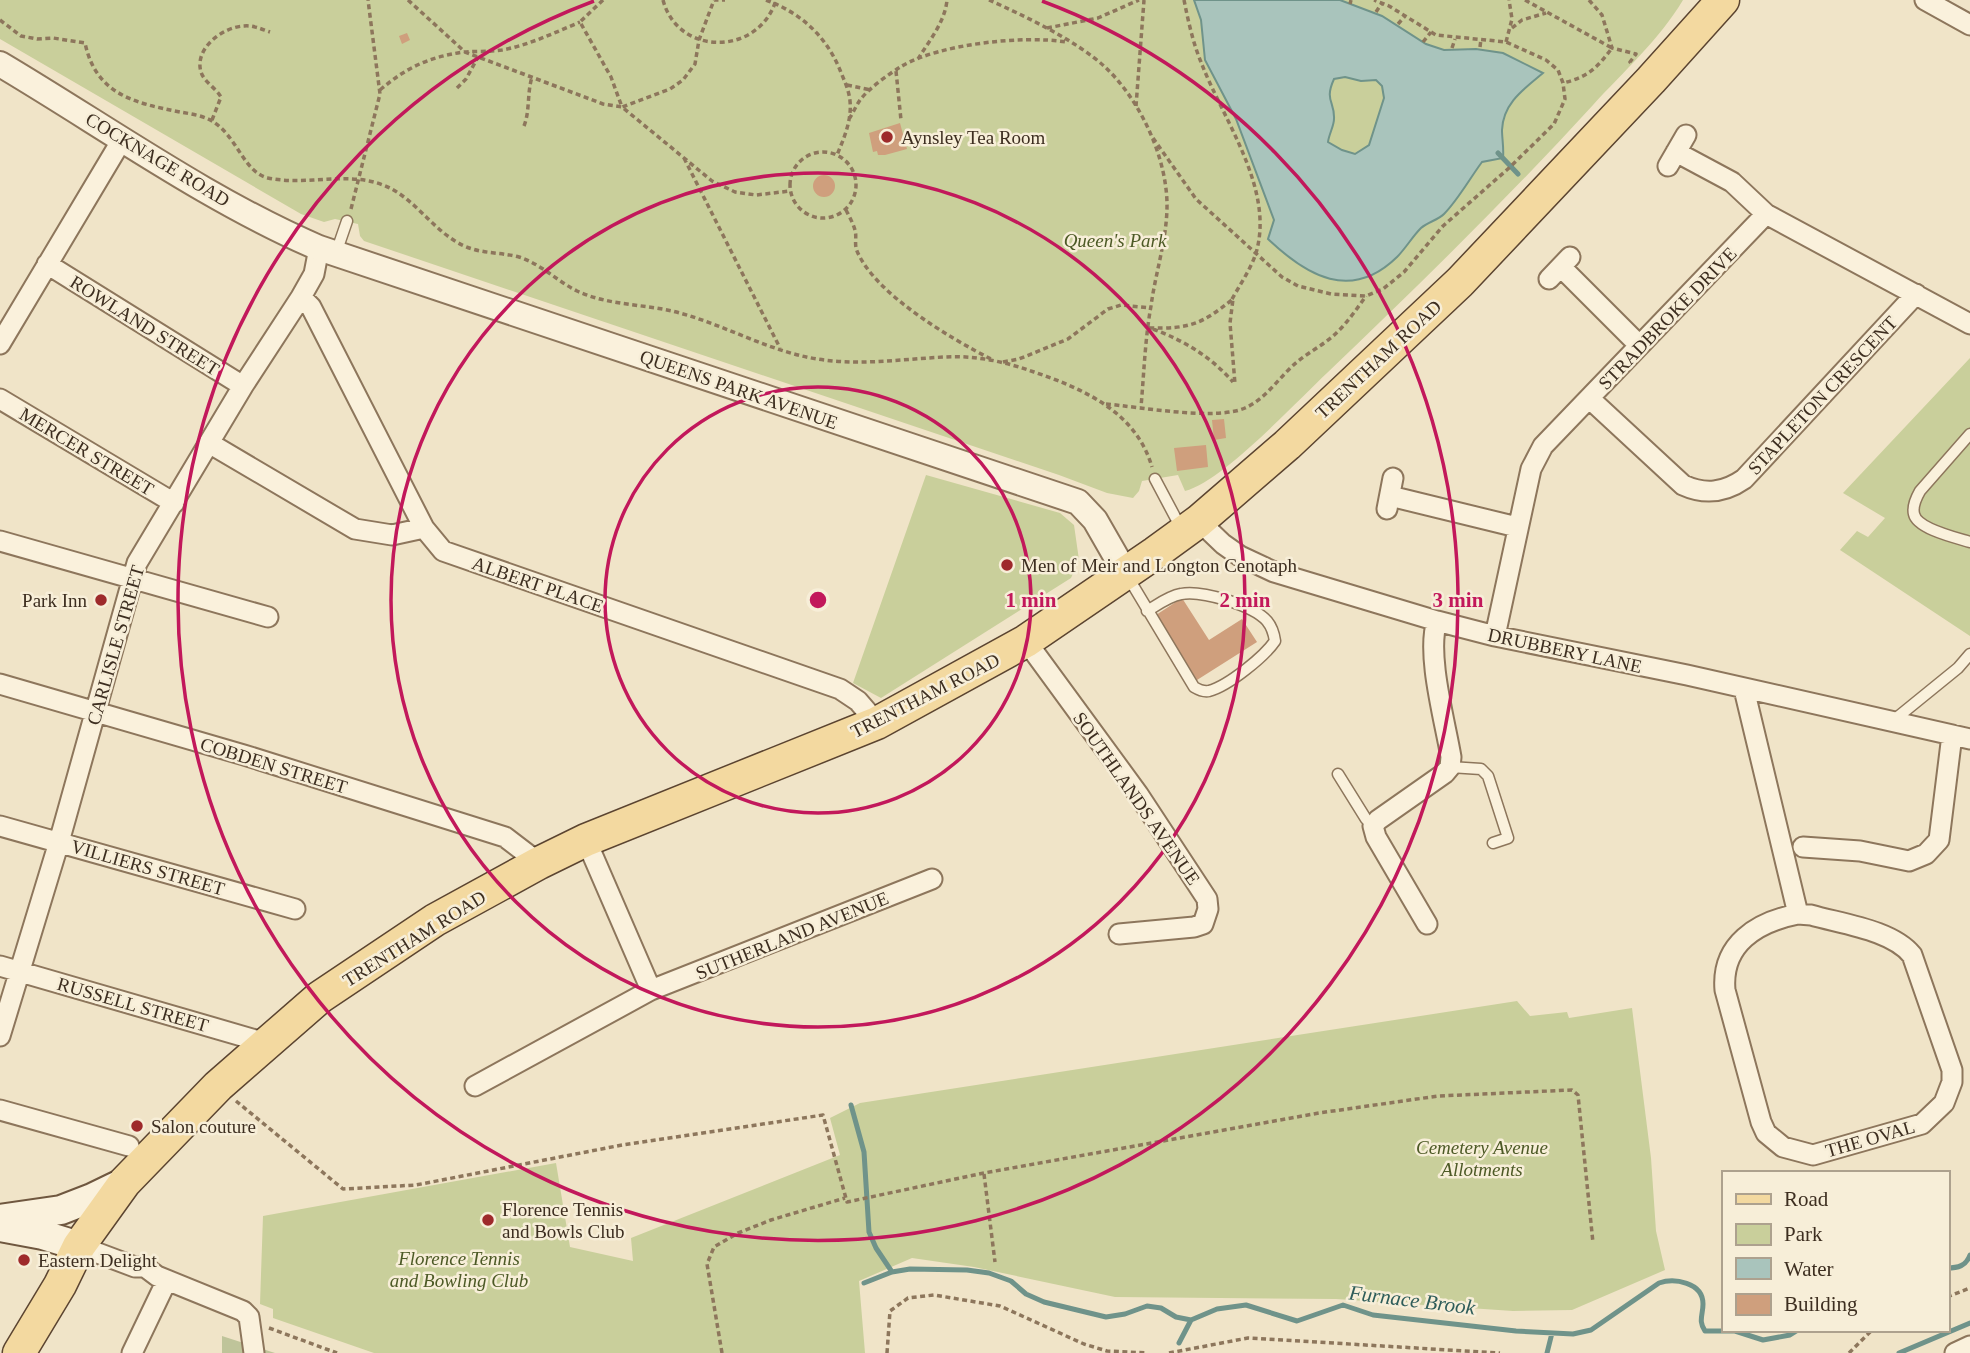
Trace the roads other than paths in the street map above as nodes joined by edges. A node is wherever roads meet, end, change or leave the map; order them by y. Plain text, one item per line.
1 (1723, 0) edge
2 (1925, 0) edge
3 (1970, 25) edge
4 (0, 64) edge
5 (122, 138) junction
6 (1677, 151) dead end
7 (1766, 214) junction
8 (347, 221) road end
9 (327, 251) junction
10 (47, 264) junction
11 (1560, 268) dead end
12 (1916, 294) junction
13 (301, 297) junction
14 (1970, 324) edge
15 (0, 344) edge
16 (1639, 345) junction
17 (243, 386) junction
18 (0, 399) edge
19 (1590, 399) junction
20 (1970, 434) edge
21 (209, 443) junction
22 (1155, 480) road end
23 (1390, 494) dead end
24 (174, 503) junction
25 (1191, 526) junction
26 (1517, 527) junction
27 (424, 528) junction
28 (0, 541) edge
29 (1970, 542) edge
30 (1126, 573) junction
31 (132, 578) junction
32 (1147, 611) junction
33 (268, 617) dead end
34 (1437, 621) junction
35 (1495, 636) junction
36 (1026, 641) junction
37 (1970, 654) edge
38 (0, 684) edge
39 (1744, 689) junction
40 (94, 712) junction
41 (1892, 721) junction
42 (877, 723) junction
43 (1961, 737) edge
44 (1450, 767) junction
45 (1338, 774) dead end
46 (0, 826) edge
47 (1373, 826) junction
48 (586, 841) junction
49 (59, 842) junction
50 (1493, 843) dead end
51 (1803, 847) dead end
52 (539, 863) junction
53 (932, 879) dead end
54 (295, 909) dead end
55 (1798, 914) junction
56 (1427, 924) dead end
57 (1119, 934) dead end
58 (0, 966) edge
59 (20, 971) junction
60 (651, 990) junction
61 (0, 1036) edge
62 (265, 1043) junction
63 (475, 1086) dead end
64 (0, 1110) edge
65 (115, 1148) dead end
66 (125, 1182) junction
67 (0, 1219) edge
68 (0, 1227) edge
69 (79, 1246) junction
70 (167, 1280) junction
71 (1970, 1346) edge
72 (19, 1353) edge
73 (132, 1353) edge
74 (254, 1353) edge
75 (1955, 1353) edge

1 - 25 main road, TRENTHAM ROAD
2 - 3 street
4 - 5 street, COCKNAGE ROAD
5 - 9 street, COCKNAGE ROAD
5 - 10 street
6 - 7 street
7 - 12 street
7 - 16 street, STRADBROKE DRIVE
8 - 9 lane
9 - 13 street, CARLISLE STREET
9 - 30 street, QUEENS PARK AVENUE
10 - 15 street
10 - 17 street, ROWLAND STREET
11 - 16 street
12 - 14 street
12 - 19 street, STAPLETON CRESCENT
13 - 17 street, CARLISLE STREET
13 - 27 street
16 - 19 street, STRADBROKE DRIVE
17 - 21 street, CARLISLE STREET
18 - 24 street, MERCER STREET
19 - 26 street, STRADBROKE DRIVE
20 - 29 lane
21 - 24 street, CARLISLE STREET
21 - 27 street
22 - 25 lane
23 - 26 street
24 - 31 street, CARLISLE STREET
25 - 30 main road, TRENTHAM ROAD
25 - 34 street, DRUBBERY LANE
26 - 35 street, STRADBROKE DRIVE
27 - 42 street, ALBERT PLACE
28 - 31 street
30 - 32 lane
30 - 36 main road, TRENTHAM ROAD
31 - 33 street
31 - 40 street, CARLISLE STREET
32 - 32 lane
34 - 35 street, DRUBBERY LANE
34 - 44 street
35 - 39 street, DRUBBERY LANE
36 - 42 main road, TRENTHAM ROAD
36 - 57 street, SOUTHLANDS AVENUE
37 - 41 lane
38 - 40 street, COBDEN STREET
39 - 41 street, DRUBBERY LANE
39 - 55 street
40 - 49 street, CARLISLE STREET
40 - 52 street, COBDEN STREET
41 - 43 street, DRUBBERY LANE
42 - 48 main road, TRENTHAM ROAD
43 - 51 street
44 - 47 street
44 - 50 lane
45 - 47 lane
46 - 49 street, VILLIERS STREET
47 - 56 street
48 - 52 main road, TRENTHAM ROAD
48 - 60 street
49 - 54 street, VILLIERS STREET
49 - 59 street, CARLISLE STREET
52 - 62 main road, TRENTHAM ROAD
53 - 60 street, SUTHERLAND AVENUE
55 - 55 street, THE OVAL
58 - 59 street, RUSSELL STREET
59 - 61 street, CARLISLE STREET
59 - 62 street, RUSSELL STREET
60 - 63 street, SUTHERLAND AVENUE
62 - 66 main road, TRENTHAM ROAD
64 - 65 street
66 - 67 main road
66 - 69 main road, TRENTHAM ROAD
68 - 69 main road
69 - 70 street
69 - 72 main road, TRENTHAM ROAD
70 - 73 street
70 - 74 street
71 - 75 street

